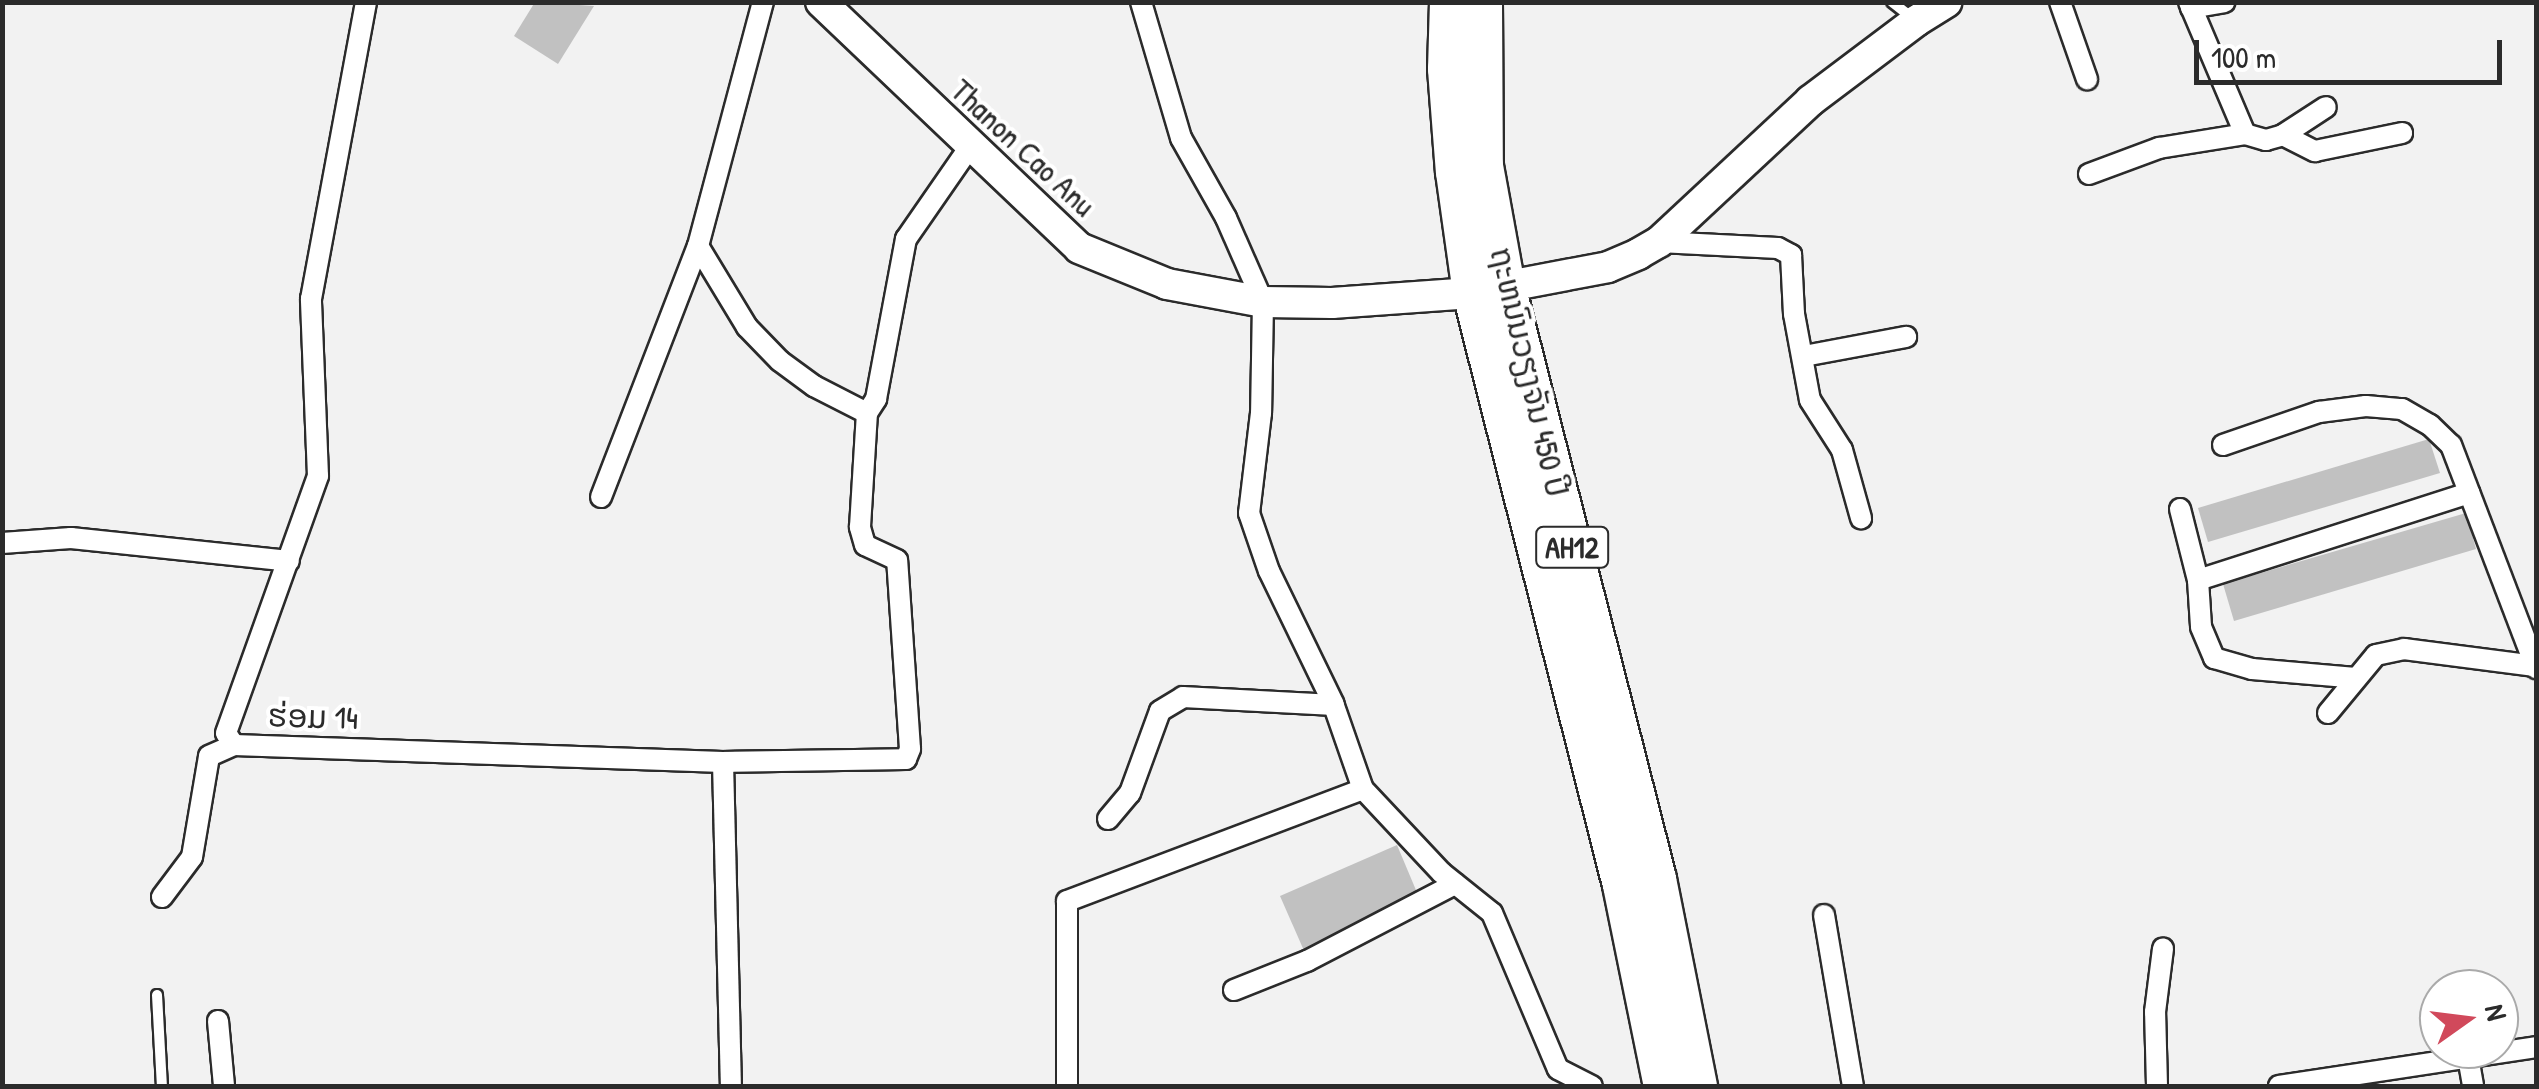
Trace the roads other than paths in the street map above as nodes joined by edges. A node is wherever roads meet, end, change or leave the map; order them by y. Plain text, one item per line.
1 (366, 2) edge
2 (763, 2) edge
3 (822, 2) edge
4 (1141, 2) edge
5 (1448, 2) edge
6 (1483, 2) edge
7 (1947, 2) edge
8 (2060, 2) edge
9 (2224, 2) edge
10 (2190, 5) edge
11 (1904, 12) edge
12 (2087, 79) dead end
13 (2326, 106) dead end
14 (2402, 133) dead end
15 (2245, 134) junction
16 (2283, 135) junction
17 (969, 148) junction
18 (2089, 174) dead end
19 (1659, 242) junction
20 (698, 246) junction
21 (1489, 290) junction
22 (1262, 302) junction
23 (1906, 337) dead end
24 (1804, 356) junction
25 (867, 413) junction
26 (2223, 446) dead end
27 (2469, 493) junction
28 (601, 497) dead end
29 (2180, 509) dead end
30 (1861, 518) dead end
31 (2, 543) edge
32 (290, 561) junction
33 (2198, 580) junction
34 (2536, 667) edge
35 (2356, 678) junction
36 (1334, 705) junction
37 (2328, 713) dead end
38 (234, 745) junction
39 (722, 762) junction
40 (1363, 789) junction
41 (1108, 819) dead end
42 (1455, 884) junction
43 (162, 897) dead end
44 (1824, 915) dead end
45 (2162, 949) dead end
46 (1234, 990) dead end
47 (157, 995) dead end
48 (218, 1021) dead end
49 (2419, 1066) edge
50 (2324, 1083) edge
51 (162, 1086) edge
52 (224, 1086) edge
53 (731, 1086) edge
54 (1066, 1086) edge
55 (1592, 1086) edge
56 (1663, 1086) edge
57 (1698, 1086) edge
58 (1853, 1086) edge
59 (2156, 1086) edge
60 (2278, 1086) edge

1 - 32 street, ຮ່ອມ 14
2 - 20 street
3 - 17 street, Thanon Cao Anu
4 - 22 street
5 - 21 highway, ຖະຫນົນວຽງຈັນ 450 ປີ / AH12
6 - 21 highway, ຖະຫນົນວຽງຈັນ 450 ປີ / AH12
7 - 11 street, Thanon Cao Anu
8 - 12 street
9 - 10 street
10 - 15 street
11 - 19 street, Thanon Cao Anu
13 - 16 street
14 - 16 street
15 - 16 street
15 - 18 street
17 - 22 street, Thanon Cao Anu
17 - 25 street
19 - 21 street, Thanon Cao Anu
19 - 24 street
20 - 25 street
20 - 28 street
21 - 22 street, Thanon Cao Anu
21 - 56 highway, ຖະຫນົນວຽງຈັນ 450 ປີ / AH12
21 - 57 highway, ຖະຫນົນວຽງຈັນ 450 ປີ / AH12
22 - 36 street
23 - 24 street
24 - 30 street
25 - 39 street, ຮ່ອມ 14
26 - 27 street
27 - 33 street
27 - 34 street
29 - 33 street
31 - 32 street
32 - 38 street, ຮ່ອມ 14
33 - 35 street
34 - 35 street
35 - 37 street
36 - 40 street
36 - 41 street
38 - 39 street, ຮ່ອມ 14
38 - 43 street
39 - 53 street
40 - 42 street
40 - 54 street
42 - 46 street
42 - 55 street
44 - 58 street
45 - 59 street
47 - 51 lane
48 - 52 street
49 - 50 street
50 - 60 street

